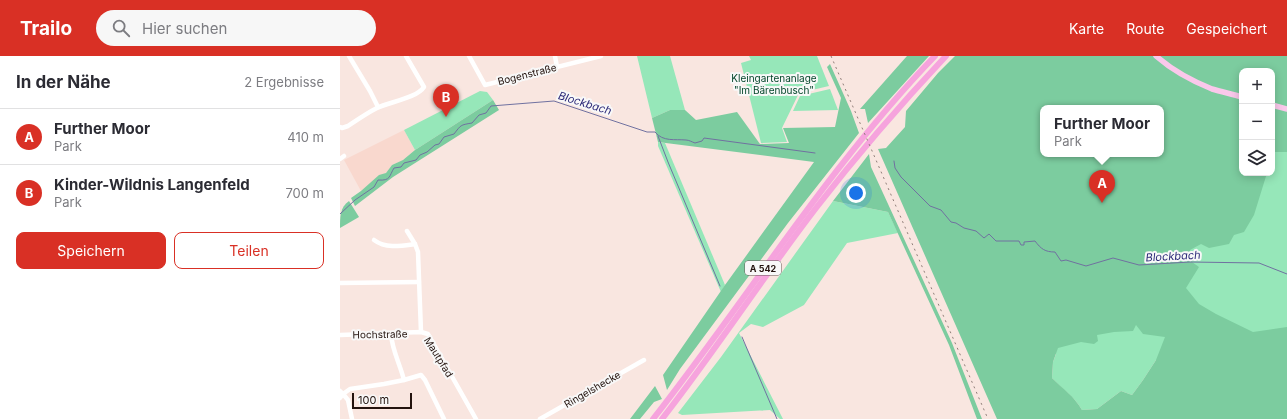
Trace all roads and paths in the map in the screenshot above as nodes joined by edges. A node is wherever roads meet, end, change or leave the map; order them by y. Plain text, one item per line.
1 (349, 56) edge
2 (406, 56) edge
3 (469, 56) edge
4 (555, 56) edge
5 (601, 56) edge
6 (935, 56) edge
7 (946, 56) edge
8 (1156, 56) edge
9 (557, 67) junction
10 (1239, 96) edge
11 (1275, 106) edge
12 (378, 107) junction
13 (1287, 109) edge
14 (340, 127) edge
15 (407, 231) dead end
16 (374, 240) dead end
17 (415, 244) junction
18 (419, 282) junction
19 (340, 283) edge
20 (420, 332) junction
21 (391, 334) junction
22 (340, 335) edge
23 (644, 360) dead end
24 (404, 380) junction
25 (341, 394) edge
26 (663, 418) edge
27 (352, 419) edge
28 (444, 419) edge
29 (476, 419) edge
30 (540, 419) edge
31 (653, 419) edge

1 - 12 street
2 - 12 street
3 - 9 street, Bogenstraße
4 - 9 street
5 - 9 street, Bogenstraße
6 - 31 highway, A 542
7 - 26 highway, A 542
8 - 10 main road
11 - 13 main road
12 - 14 street
15 - 17 street, Mautpfad
16 - 17 street
17 - 18 street, Mautpfad
18 - 19 street
18 - 20 street, Mautpfad
20 - 21 street, Hochstraße
20 - 29 street, Mautpfad
21 - 22 street, Hochstraße
21 - 24 street
23 - 30 street, Ringelshecke
24 - 25 street
24 - 28 street
25 - 27 street

